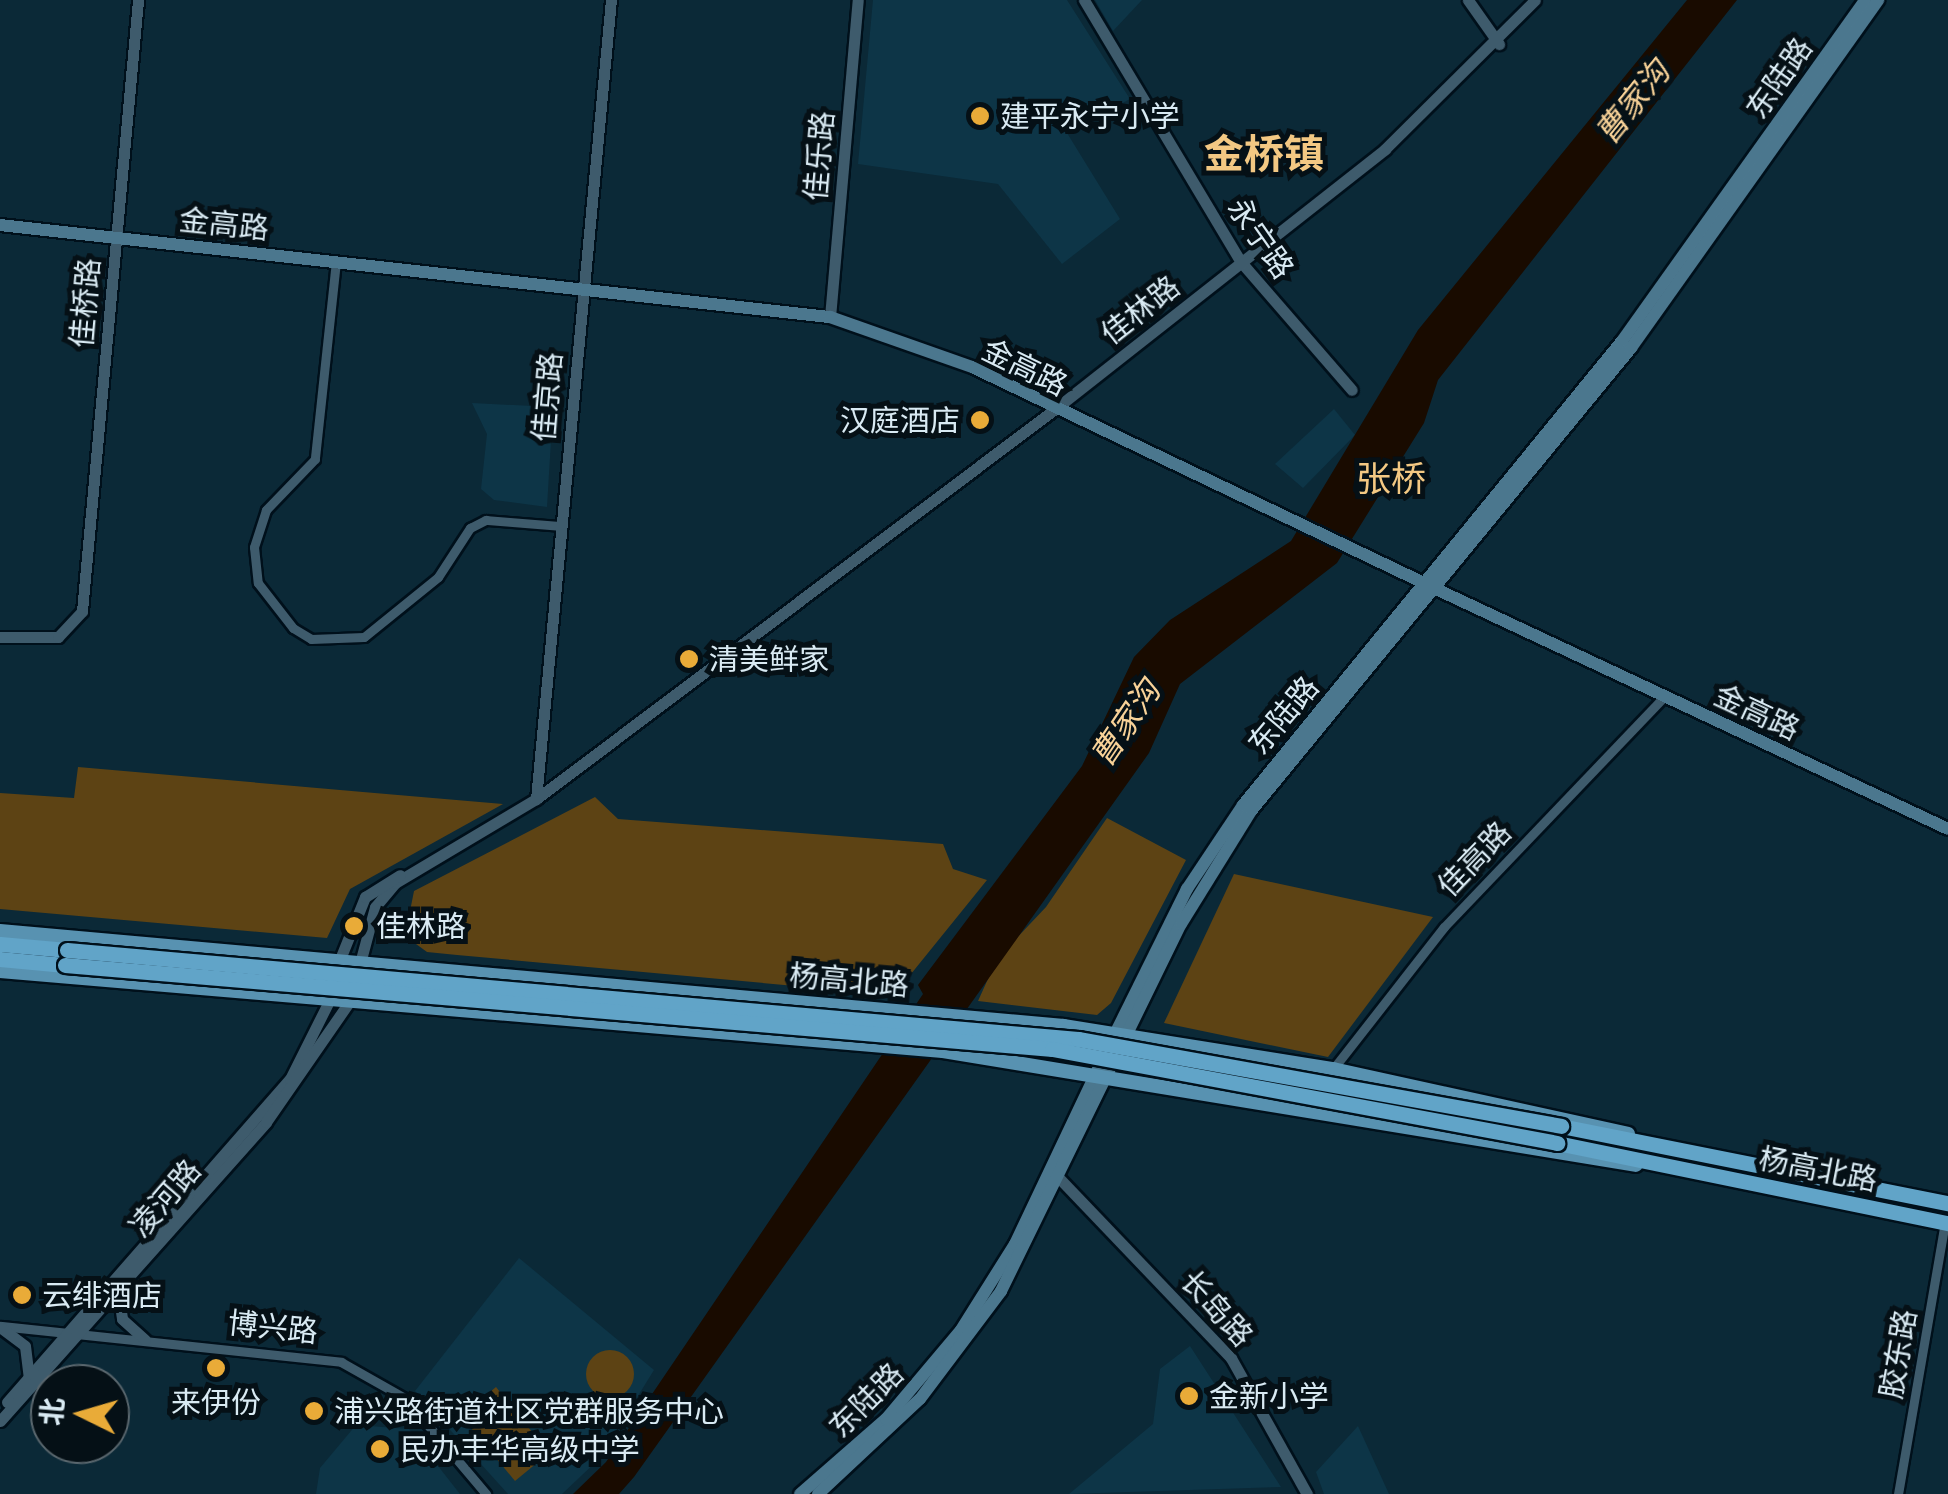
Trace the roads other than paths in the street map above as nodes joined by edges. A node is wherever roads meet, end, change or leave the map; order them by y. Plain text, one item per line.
1 (138, 0) edge
2 (611, 0) edge
3 (858, 0) edge
4 (1084, 0) edge
5 (1468, 0) edge
6 (1535, 0) edge
7 (1864, 0) edge
8 (1878, 0) edge
9 (1500, 44) junction
10 (0, 225) edge
11 (116, 238) junction
12 (336, 261) junction
13 (1241, 262) junction
14 (586, 287) junction
15 (830, 316) junction
16 (1352, 390) dead end
17 (1055, 409) junction
18 (561, 526) junction
19 (1430, 586) junction
20 (0, 637) edge
21 (1665, 696) junction
22 (540, 797) junction
23 (1948, 829) edge
24 (409, 873) junction
25 (0, 931) edge
26 (0, 944) edge
27 (66, 957) junction
28 (0, 959) edge
29 (338, 962) junction
30 (360, 962) junction
31 (0, 971) edge
32 (332, 997) junction
33 (354, 999) junction
34 (1121, 1034) junction
35 (1333, 1069) junction
36 (1104, 1071) junction
37 (1682, 1150) junction
38 (1677, 1169) junction
39 (1059, 1178) junction
40 (1948, 1203) edge
41 (1946, 1223) edge
42 (118, 1290) junction
43 (0, 1326) edge
44 (73, 1334) junction
45 (145, 1340) junction
46 (29, 1377) junction
47 (0, 1410) edge
48 (0, 1421) edge
49 (486, 1494) edge
50 (800, 1494) edge
51 (818, 1494) edge
52 (1307, 1494) edge
53 (1898, 1494) edge

1 - 11 street, 佳桥路
2 - 14 street, 佳京路
3 - 15 street, 佳乐路
4 - 13 street, 永宁路
5 - 9 street
6 - 9 street, 佳林路
7 - 19 main road, 东陆路
8 - 19 main road, 东陆路
9 - 13 street, 佳林路
10 - 11 main road, 金高路
11 - 12 main road, 金高路
11 - 20 street, 佳桥路
12 - 14 main road, 金高路
12 - 18 street
13 - 16 street, 永宁路
13 - 17 street, 佳林路
14 - 15 main road, 金高路
14 - 18 street, 佳京路
14 - 22 street, 佳京路
15 - 17 main road, 金高路
17 - 19 main road, 金高路
17 - 22 street, 佳林路
18 - 22 street, 佳京路
19 - 21 main road, 金高路
19 - 34 main road, 东陆路
21 - 23 main road, 金高路
21 - 35 street, 佳高路
22 - 24 street, 佳林路
24 - 29 street, 佳林路
24 - 30 street, 佳林路
25 - 29 main road, 杨高北路
26 - 27 highway, 杨高北路
27 - 28 highway, 杨高北路
27 - 37 highway, 杨高北路, bridge
27 - 38 highway, 杨高北路, bridge
29 - 30 main road, 杨高北路
29 - 32 street, 佳林路
30 - 33 street, 佳林路
30 - 34 main road, 杨高北路
31 - 32 main road, 杨高北路
32 - 33 main road, 杨高北路
32 - 44 street, 凌河路
33 - 36 main road, 杨高北路
33 - 42 street, 凌河路
34 - 35 main road, 杨高北路
34 - 36 main road, 东陆路
35 - 37 main road, 杨高北路
36 - 38 main road, 杨高北路
36 - 39 main road, 东陆路
36 - 50 main road, 东陆路
37 - 40 highway, 杨高北路
38 - 41 highway, 杨高北路
39 - 51 main road, 东陆路
39 - 52 street, 长岛路
41 - 53 street, 胶东路
42 - 44 street, 凌河路
42 - 45 street
43 - 44 street, 博兴路
43 - 46 street
44 - 45 street, 博兴路
44 - 46 street, 凌河路
44 - 48 street, 凌河路
45 - 49 street, 博兴路
46 - 47 street, 凌河路

